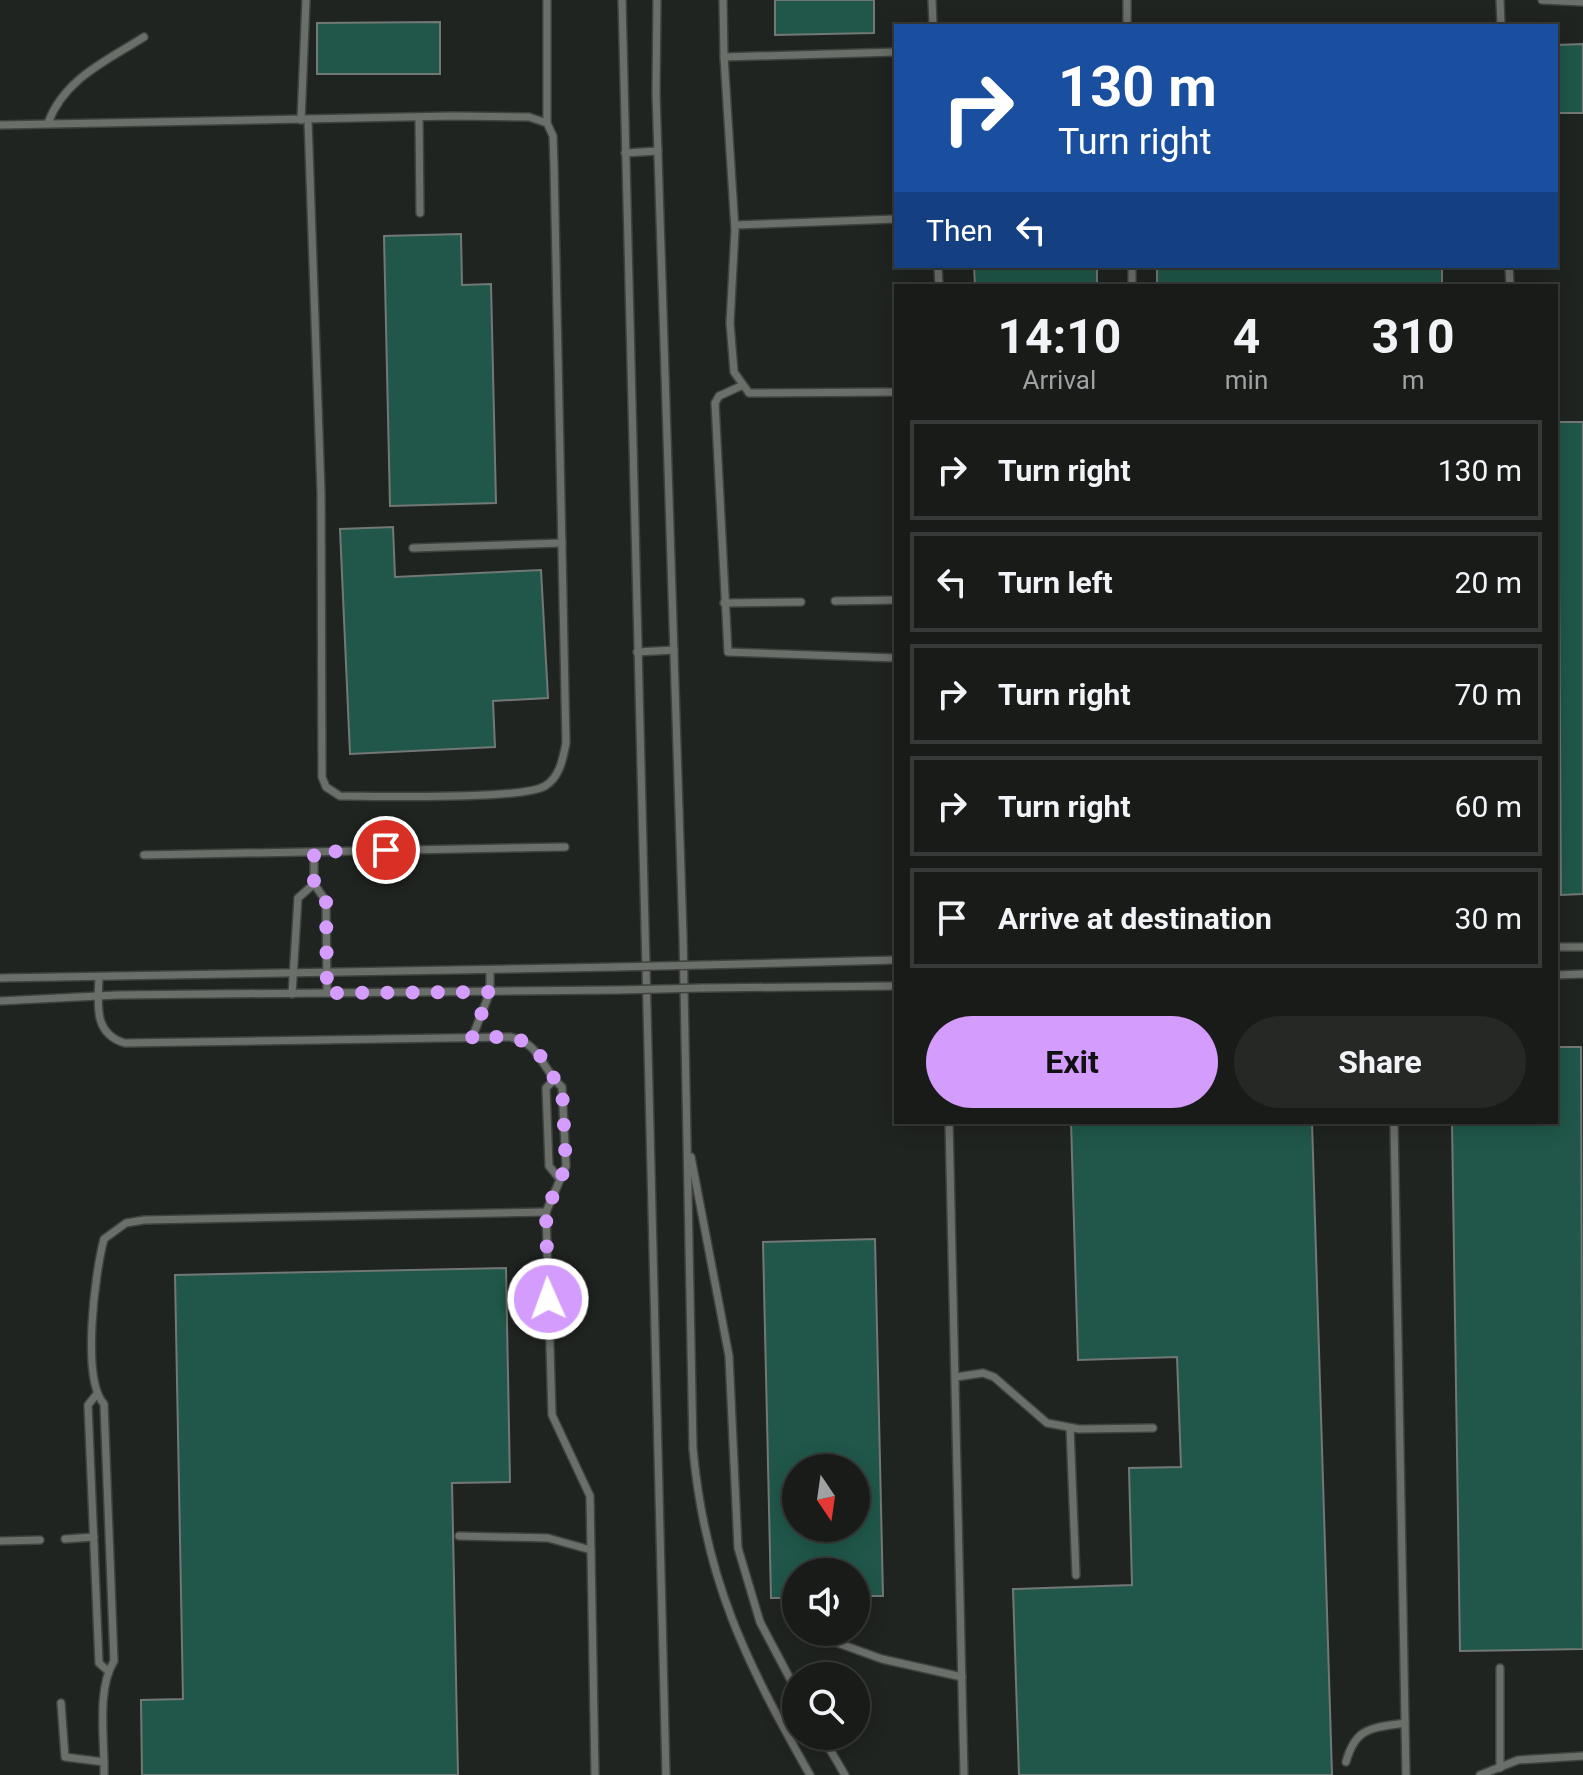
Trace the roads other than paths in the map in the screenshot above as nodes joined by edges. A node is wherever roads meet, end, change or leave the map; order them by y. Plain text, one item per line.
1 (306, 0) edge
2 (547, 0) edge
3 (622, 0) edge
4 (657, 0) edge
5 (723, 0) edge
6 (932, 0) edge
7 (1127, 0) edge
8 (1500, 0) edge
9 (1542, 0) edge
10 (1583, 2) edge
11 (933, 24) edge
12 (1127, 24) edge
13 (1501, 24) edge
14 (144, 37) dead end
15 (894, 52) edge
16 (724, 57) junction
17 (419, 117) junction
18 (304, 120) junction
19 (48, 123) junction
20 (547, 123) junction
21 (0, 125) edge
22 (658, 151) junction
23 (625, 153) junction
24 (420, 213) dead end
25 (894, 219) edge
26 (735, 225) junction
27 (741, 386) junction
28 (894, 392) edge
29 (562, 543) junction
30 (413, 548) dead end
31 (894, 600) edge
32 (835, 601) dead end
33 (801, 602) dead end
34 (724, 603) junction
35 (674, 650) junction
36 (637, 652) junction
37 (894, 658) edge
38 (565, 847) dead end
39 (314, 852) junction
40 (144, 855) dead end
41 (314, 884) junction
42 (1558, 947) edge
43 (1583, 947) edge
44 (894, 960) edge
45 (490, 970) junction
46 (293, 973) junction
47 (327, 973) junction
48 (1583, 974) edge
49 (1558, 975) edge
50 (99, 977) junction
51 (0, 978) edge
52 (894, 986) edge
53 (490, 992) junction
54 (327, 993) junction
55 (292, 994) junction
56 (99, 996) junction
57 (0, 1001) edge
58 (472, 1038) junction
59 (554, 1080) junction
60 (949, 1124) edge
61 (1394, 1124) edge
62 (687, 1143) junction
63 (558, 1177) junction
64 (546, 1212) junction
65 (956, 1377) junction
66 (96, 1395) junction
67 (1070, 1428) junction
68 (1153, 1428) dead end
69 (459, 1536) dead end
70 (94, 1537) junction
71 (65, 1539) dead end
72 (40, 1540) dead end
73 (0, 1541) edge
74 (591, 1550) junction
75 (1076, 1575) dead end
76 (846, 1646) edge
77 (782, 1664) edge
78 (1500, 1668) dead end
79 (108, 1671) junction
80 (962, 1677) junction
81 (61, 1703) dead end
82 (1405, 1723) junction
83 (830, 1750) edge
84 (1583, 1756) edge
85 (104, 1762) junction
86 (1346, 1762) dead end
87 (1500, 1768) junction
88 (104, 1775) edge
89 (595, 1775) edge
90 (666, 1775) edge
91 (810, 1775) edge
92 (845, 1775) edge
93 (964, 1775) edge
94 (1406, 1775) edge
95 (1480, 1775) edge

1 - 18 lane
2 - 20 lane
3 - 23 lane
4 - 22 lane
5 - 16 lane
6 - 11 lane
7 - 12 lane
8 - 13 lane
9 - 10 lane
14 - 19 lane
15 - 16 lane
16 - 26 lane
17 - 18 lane
17 - 20 lane
17 - 24 lane
18 - 19 lane
18 - 29 lane
19 - 21 lane
20 - 29 lane
22 - 23 lane
22 - 35 lane
23 - 36 lane
25 - 26 lane
26 - 27 lane
27 - 28 lane
27 - 34 lane
29 - 30 lane
31 - 32 lane
33 - 34 lane
34 - 37 lane
35 - 36 lane
35 - 62 lane
36 - 90 lane
38 - 39 lane
39 - 40 lane
39 - 41 lane
41 - 46 lane
41 - 47 lane
42 - 43 lane
44 - 45 lane, bridge
45 - 47 lane
45 - 53 lane
46 - 47 lane
46 - 50 lane
46 - 55 lane
47 - 54 lane
48 - 49 lane
50 - 51 lane
50 - 56 lane
52 - 53 lane, bridge
53 - 54 lane
53 - 58 lane
54 - 55 lane
55 - 56 lane
56 - 57 lane
56 - 58 lane
58 - 59 lane
59 - 63 lane
59 - 63 lane
60 - 65 lane
61 - 82 lane
62 - 77 lane
62 - 91 lane
63 - 64 lane
64 - 66 lane
64 - 74 lane
65 - 67 lane
65 - 80 lane
66 - 70 lane
66 - 79 lane
67 - 68 lane
67 - 75 lane
69 - 74 lane
70 - 71 lane
70 - 79 lane
72 - 73 lane
74 - 89 lane
76 - 80 lane
78 - 87 lane
79 - 85 lane
80 - 93 lane
81 - 85 lane
82 - 86 lane
82 - 94 lane
83 - 92 lane
84 - 87 lane
85 - 88 lane
87 - 95 lane

